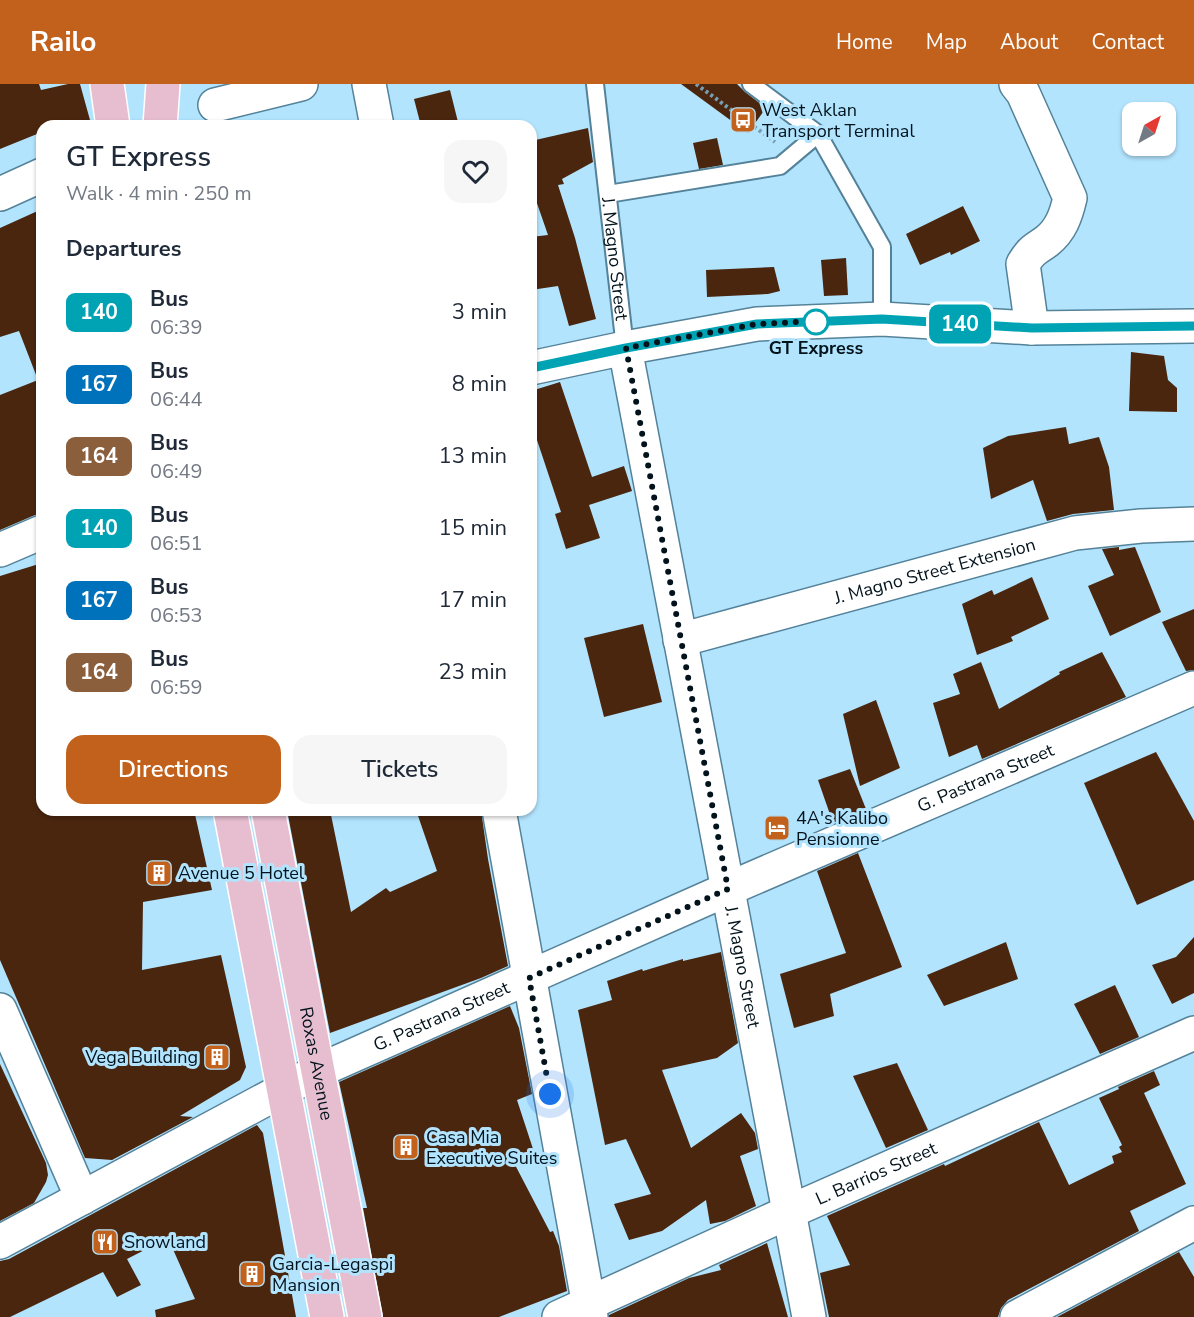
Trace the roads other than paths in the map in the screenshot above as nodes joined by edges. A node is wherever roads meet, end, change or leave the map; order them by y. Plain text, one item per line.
1 (301, 84) edge
2 (369, 84) edge
3 (595, 84) edge
4 (751, 84) edge
5 (1016, 84) edge
6 (163, 85) edge
7 (215, 105) dead end
8 (160, 120) edge
9 (376, 120) edge
10 (818, 134) junction
11 (36, 178) edge
12 (0, 194) edge
13 (608, 194) junction
14 (882, 319) junction
15 (1194, 326) edge
16 (1032, 328) junction
17 (626, 348) junction
18 (537, 367) edge
19 (1194, 524) edge
20 (36, 535) edge
21 (0, 550) edge
22 (680, 640) junction
23 (1194, 688) edge
24 (231, 816) edge
25 (269, 816) edge
26 (500, 816) edge
27 (728, 889) junction
28 (529, 978) junction
29 (0, 1010) edge
30 (1194, 1033) edge
31 (318, 1071) junction
32 (283, 1090) junction
33 (82, 1198) junction
34 (789, 1212) junction
35 (1194, 1223) edge
36 (0, 1242) edge
37 (590, 1311) edge
38 (327, 1317) edge
39 (365, 1317) edge
40 (559, 1317) edge
41 (809, 1317) edge
42 (1017, 1317) edge

1 - 7 street
2 - 9 street
3 - 13 lane, J. Magno Street
4 - 10 lane
5 - 16 street
6 - 8 main road
10 - 13 lane
10 - 14 lane
11 - 12 street
13 - 17 lane, J. Magno Street
14 - 16 street
14 - 17 street
15 - 16 street
17 - 18 street
17 - 22 street, J. Magno Street
19 - 22 street, J. Magno Street Extension
20 - 21 street
22 - 27 street, J. Magno Street
23 - 27 street, G. Pastrana Street
24 - 32 main road, Roxas Avenue
25 - 31 main road, Roxas Avenue
26 - 28 street
27 - 28 street, G. Pastrana Street
27 - 34 street, J. Magno Street
28 - 31 street, G. Pastrana Street
28 - 37 street
29 - 33 street
30 - 34 street, L. Barrios Street
31 - 32 street, G. Pastrana Street
31 - 39 main road, Roxas Avenue
32 - 33 street, G. Pastrana Street
32 - 38 main road, Roxas Avenue
33 - 36 street, G. Pastrana Street
34 - 37 street, L. Barrios Street
34 - 41 street, J. Magno Street
35 - 42 street
37 - 40 street, L. Barrios Street

